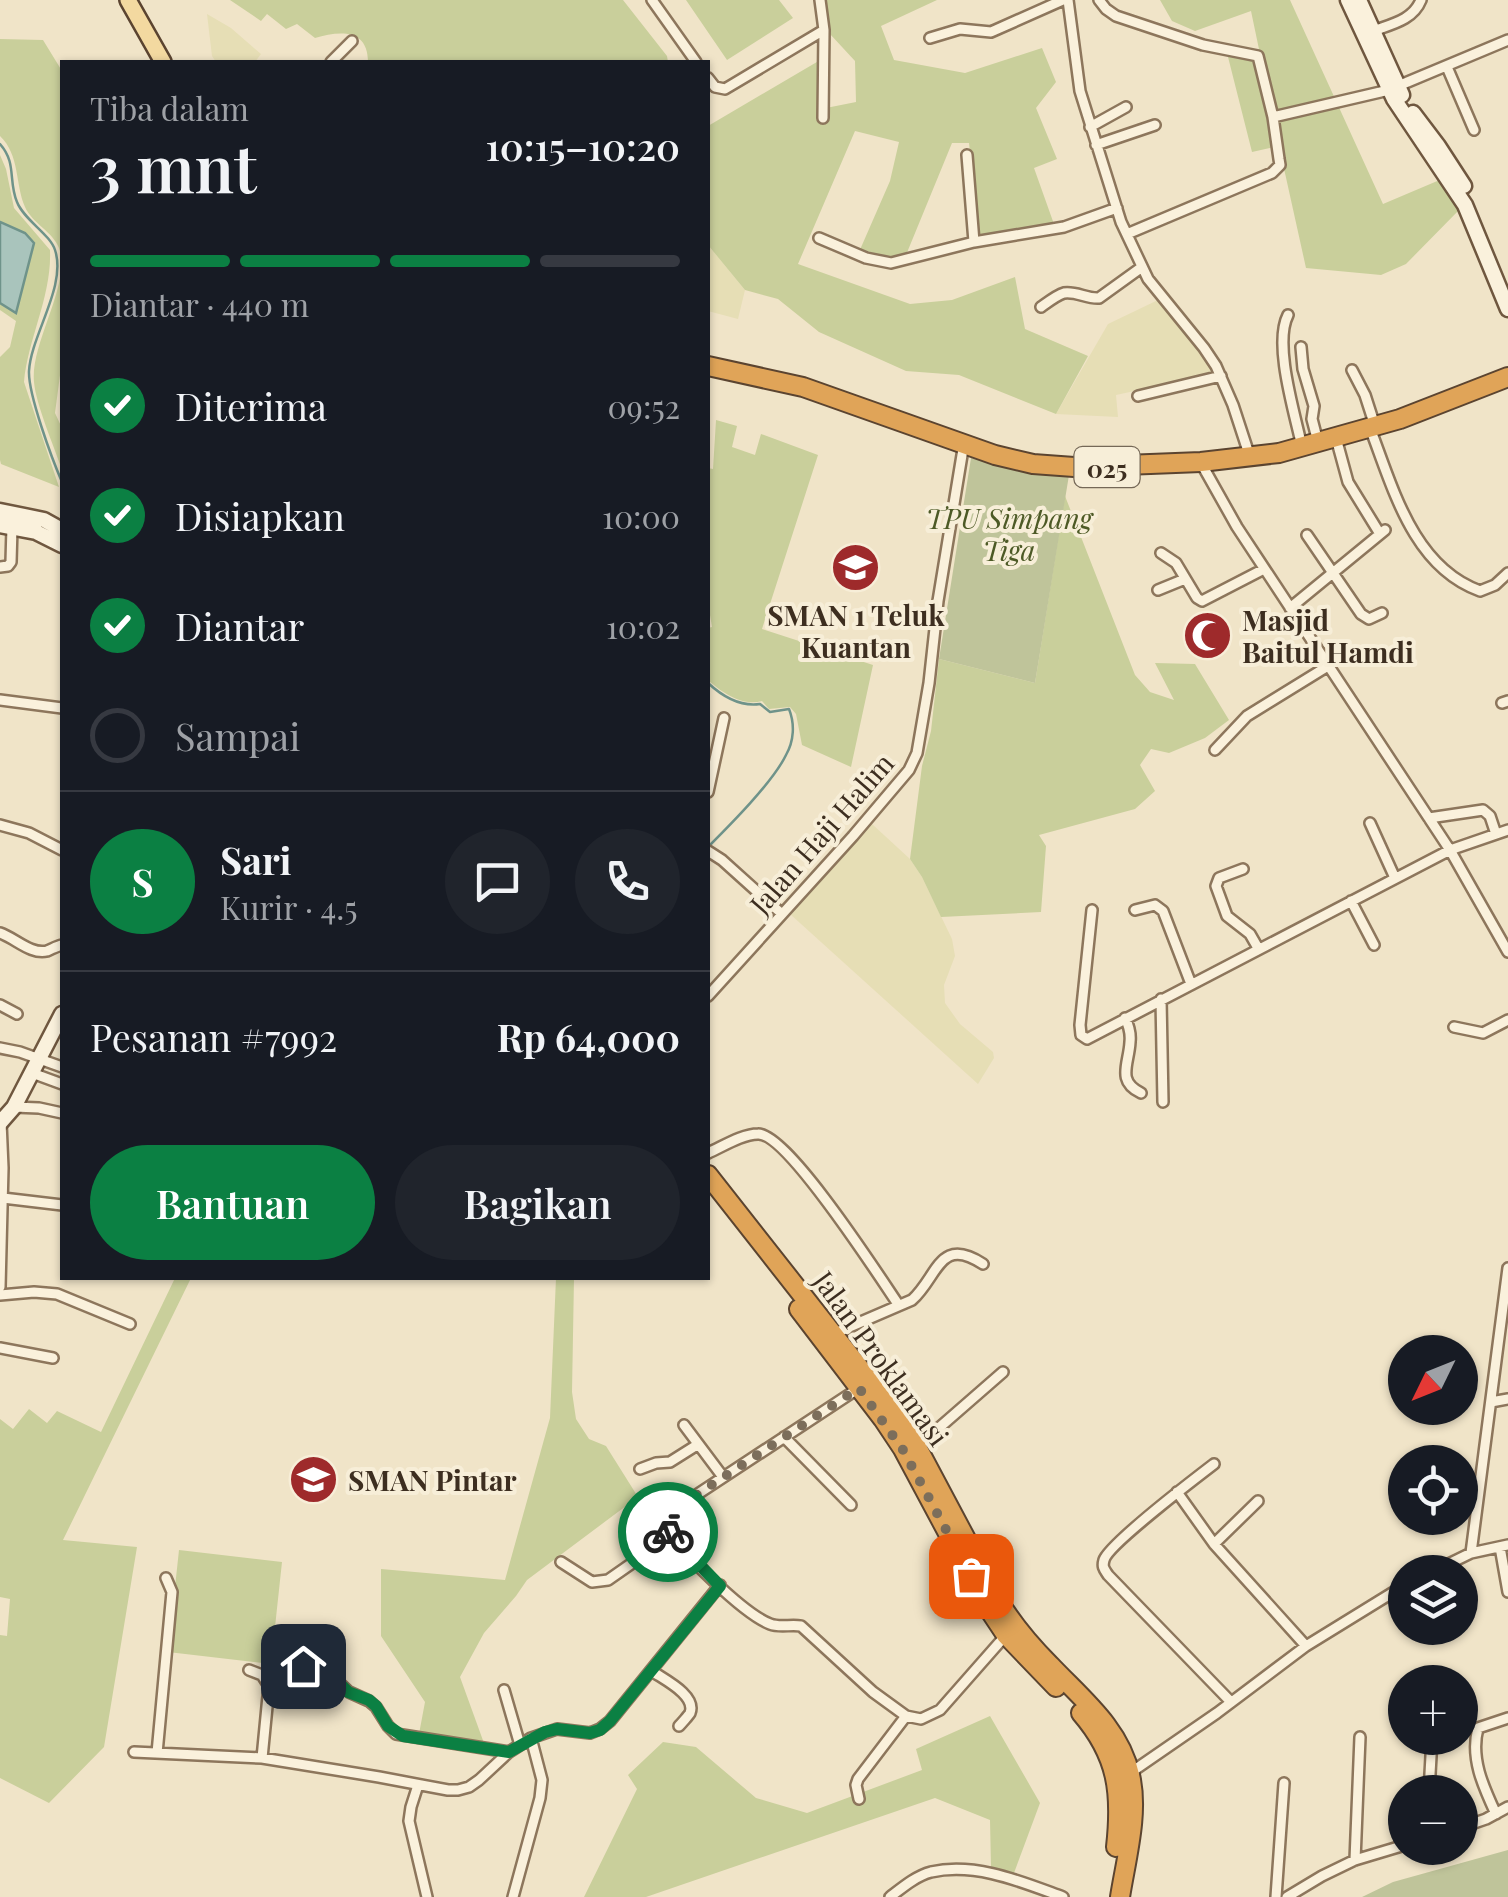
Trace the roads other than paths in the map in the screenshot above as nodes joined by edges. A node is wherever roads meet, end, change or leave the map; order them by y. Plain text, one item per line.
1 (128, 0) edge
2 (652, 0) edge
3 (820, 0) edge
4 (1066, 0) edge
5 (1099, 0) edge
6 (1348, 0) edge
7 (1359, 0) edge
8 (1421, 0) edge
9 (824, 30) junction
10 (1374, 31) junction
11 (930, 38) dead end
12 (1508, 40) edge
13 (352, 41) dead end
14 (162, 60) edge
15 (333, 60) edge
16 (695, 60) edge
17 (1447, 67) junction
18 (710, 81) edge
19 (1394, 88) junction
20 (1126, 107) dead end
21 (1274, 117) junction
22 (824, 118) dead end
23 (1155, 125) dead end
24 (1090, 128) junction
25 (1474, 130) dead end
26 (1096, 145) junction
27 (967, 155) dead end
28 (1117, 208) junction
29 (1126, 234) junction
30 (819, 238) dead end
31 (974, 242) junction
32 (1142, 267) junction
33 (1508, 284) edge
34 (1041, 306) dead end
35 (1508, 309) edge
36 (1288, 315) dead end
37 (1301, 347) dead end
38 (710, 366) edge
39 (1352, 370) dead end
40 (1220, 376) junction
41 (1508, 377) edge
42 (1138, 396) dead end
43 (1372, 426) junction
44 (964, 443) junction
45 (1319, 443) junction
46 (1250, 457) junction
47 (1201, 462) junction
48 (0, 511) edge
49 (6, 526) edge
50 (60, 529) edge
51 (1307, 534) dead end
52 (60, 544) edge
53 (1161, 553) dead end
54 (0, 567) edge
55 (1264, 568) junction
56 (1333, 573) junction
57 (1508, 573) edge
58 (1186, 579) junction
59 (1158, 590) dead end
60 (1290, 608) junction
61 (1382, 614) dead end
62 (1328, 666) junction
63 (0, 700) edge
64 (60, 708) edge
65 (724, 718) dead end
66 (1214, 750) dead end
67 (710, 783) edge
68 (1429, 818) junction
69 (1370, 824) dead end
70 (0, 825) edge
71 (1508, 830) edge
72 (1496, 834) junction
73 (60, 849) edge
74 (1450, 850) junction
75 (710, 853) edge
76 (1243, 869) dead end
77 (1396, 878) junction
78 (1351, 901) junction
79 (1092, 910) dead end
80 (1135, 910) dead end
81 (782, 914) junction
82 (0, 934) edge
83 (1374, 944) dead end
84 (60, 945) edge
85 (1258, 948) junction
86 (1508, 952) edge
87 (1191, 984) junction
88 (710, 994) edge
89 (1161, 999) junction
90 (0, 1005) edge
91 (18, 1014) dead end
92 (60, 1018) edge
93 (1126, 1018) junction
94 (1508, 1020) edge
95 (1454, 1027) dead end
96 (0, 1048) edge
97 (36, 1067) junction
98 (60, 1068) edge
99 (60, 1083) edge
100 (1142, 1093) dead end
101 (1163, 1102) dead end
102 (14, 1107) junction
103 (60, 1113) edge
104 (1, 1122) edge
105 (710, 1152) edge
106 (710, 1178) edge
107 (710, 1194) edge
108 (3, 1198) junction
109 (60, 1205) edge
110 (1, 1229) edge
111 (983, 1264) dead end
112 (1508, 1268) edge
113 (0, 1287) edge
114 (0, 1296) edge
115 (898, 1304) junction
116 (804, 1307) junction
117 (130, 1324) dead end
118 (833, 1334) junction
119 (0, 1348) edge
120 (1503, 1349) edge
121 (53, 1358) dead end
122 (1003, 1372) dead end
123 (859, 1388) junction
124 (1508, 1399) edge
125 (1491, 1402) junction
126 (684, 1425) dead end
127 (784, 1437) junction
128 (697, 1445) junction
129 (917, 1448) junction
130 (1214, 1464) dead end
131 (640, 1470) dead end
132 (723, 1477) junction
133 (1178, 1492) junction
134 (1258, 1501) dead end
135 (851, 1505) dead end
136 (671, 1536) junction
137 (1214, 1544) junction
138 (1504, 1546) edge
139 (1471, 1553) junction
140 (1467, 1555) edge
141 (561, 1562) dead end
142 (976, 1573) junction
143 (166, 1578) dead end
144 (720, 1586) junction
145 (1508, 1592) edge
146 (1388, 1596) edge
147 (1006, 1635) junction
148 (1306, 1646) junction
149 (303, 1666) dead end
150 (249, 1670) dead end
151 (652, 1671) junction
152 (504, 1690) dead end
153 (1231, 1702) junction
154 (906, 1716) junction
155 (1508, 1718) edge
156 (679, 1726) dead end
157 (1360, 1737) dead end
158 (532, 1738) junction
159 (520, 1745) junction
160 (134, 1752) dead end
161 (156, 1752) junction
162 (509, 1752) junction
163 (262, 1758) junction
164 (1130, 1773) junction
165 (1284, 1783) dead end
166 (418, 1785) junction
167 (859, 1799) dead end
168 (1508, 1807) edge
169 (1496, 1814) junction
170 (1478, 1821) edge
171 (1388, 1850) edge
172 (1355, 1860) junction
173 (427, 1897) edge
174 (513, 1897) edge
175 (890, 1897) edge
176 (1063, 1897) edge
177 (1110, 1897) edge
178 (1120, 1897) edge
179 (1276, 1897) edge
180 (1287, 1897) edge

1 - 14 main road
2 - 16 street
3 - 9 street
4 - 11 street
4 - 24 street
5 - 21 street
6 - 19 main road
7 - 10 main road
8 - 10 street
9 - 18 street
9 - 22 street
10 - 19 main road
12 - 17 street
13 - 15 street
17 - 19 street
17 - 25 street
19 - 21 street
19 - 33 main road
19 - 35 main road
20 - 24 street
21 - 29 street
23 - 26 street
24 - 26 street
26 - 28 street
27 - 31 street
28 - 29 street
28 - 31 street
29 - 32 street
30 - 31 street
32 - 34 street
32 - 40 street
36 - 45 street
37 - 45 street
38 - 44 highway, 025
39 - 43 street
40 - 42 street
40 - 46 street
41 - 43 highway, 025
43 - 45 highway, 025
43 - 57 street
44 - 47 highway, 025
44 - 81 street, Jalan Haji Halim
45 - 46 highway, 025
45 - 56 street
46 - 47 highway, 025
47 - 55 street
48 - 50 main road
49 - 52 main road
49 - 54 street
51 - 56 street
53 - 58 street
55 - 58 street
55 - 60 street
56 - 60 street
56 - 61 street
58 - 59 street
60 - 62 street
62 - 66 street
62 - 68 street
63 - 64 street
65 - 67 street
68 - 72 street
68 - 74 street
69 - 77 street
70 - 73 street
71 - 72 street
72 - 74 street
74 - 77 street
74 - 86 street
75 - 81 street
76 - 85 street
77 - 78 street
78 - 83 street
78 - 85 street
79 - 93 street
80 - 87 street
81 - 88 street, Jalan Haji Halim
82 - 84 street
85 - 87 street
87 - 89 street
89 - 93 street
89 - 101 street
90 - 91 street
92 - 97 main road
93 - 100 street
94 - 95 street
96 - 97 street
97 - 98 street
97 - 99 street
97 - 102 main road
102 - 103 street
102 - 104 main road
104 - 108 street
105 - 115 street
106 - 116 highway, Jalan Proklamasi
107 - 116 highway, Jalan Proklamasi
108 - 109 street
108 - 110 street
110 - 113 street
111 - 115 street
112 - 120 street
114 - 117 street
115 - 118 street
116 - 118 highway, Jalan Proklamasi
116 - 123 highway, Jalan Proklamasi
118 - 129 highway, Jalan Proklamasi
119 - 121 street
120 - 125 street
122 - 129 street
123 - 127 street
123 - 142 highway, Jalan Proklamasi
124 - 125 street
125 - 139 street
126 - 128 street
127 - 132 street
127 - 135 street
128 - 131 street
128 - 132 street
129 - 142 highway, Jalan Proklamasi
130 - 133 street
132 - 136 street
133 - 137 street
133 - 153 street
134 - 137 street
136 - 141 street
136 - 144 street
137 - 148 street
138 - 139 street
138 - 145 street
139 - 140 street
142 - 147 highway, Jalan Proklamasi
142 - 164 highway, Jalan Proklamasi
143 - 161 street
144 - 151 street
144 - 154 street
146 - 148 street
147 - 154 street
147 - 177 highway, Jalan Proklamasi
148 - 153 street
149 - 162 street
150 - 163 street
151 - 156 street
151 - 158 street
152 - 159 street
153 - 164 street
154 - 167 street
155 - 169 street
157 - 172 street
158 - 159 street
158 - 174 street
159 - 162 street
160 - 161 street
161 - 163 street
162 - 166 street
163 - 166 street
164 - 178 highway, Jalan Proklamasi
165 - 179 street
166 - 173 street
168 - 169 street
169 - 170 street
171 - 172 street
172 - 180 street
175 - 176 street

